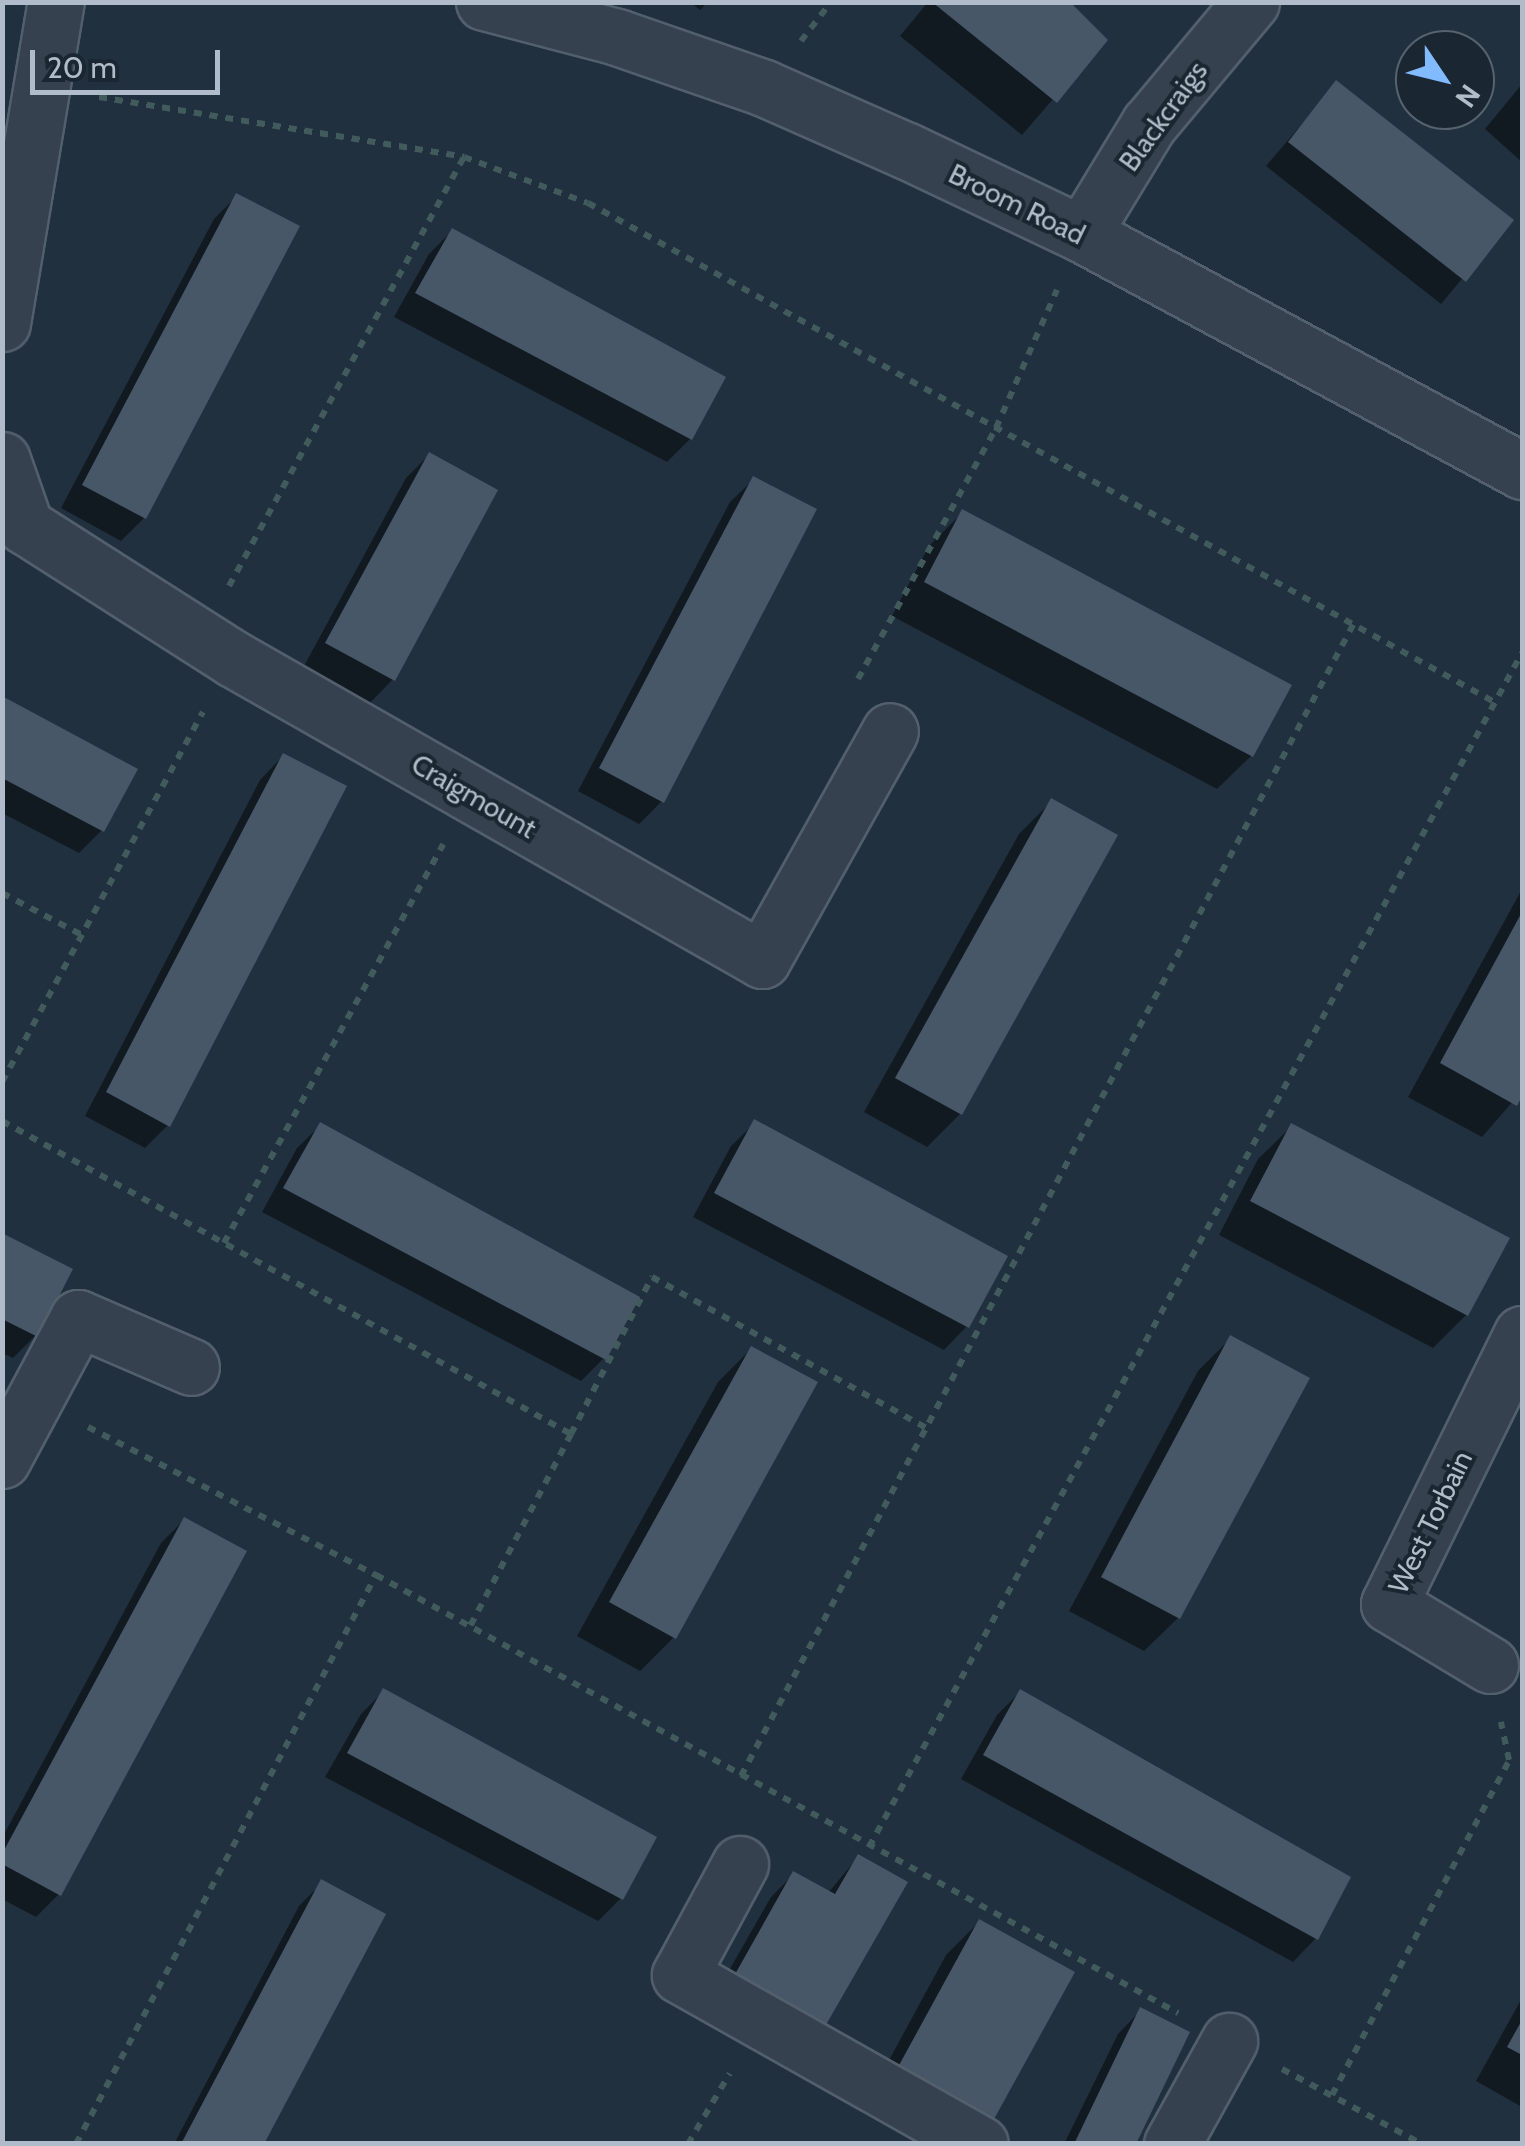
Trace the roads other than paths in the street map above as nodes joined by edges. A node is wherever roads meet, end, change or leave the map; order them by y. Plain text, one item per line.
1 (56, 2) edge
2 (484, 2) edge
3 (1251, 2) edge
4 (1082, 234) junction
5 (2, 324) edge
6 (2, 460) edge
7 (1520, 463) edge
8 (890, 731) road end
9 (1522, 1334) edge
10 (191, 1367) dead end
11 (2, 1460) edge
12 (1490, 1665) road end
13 (740, 1864) dead end
14 (1229, 2041) road end
15 (980, 2144) edge
16 (1172, 2144) edge

1 - 5 street
2 - 4 street, Broom Road
3 - 4 street, Blackcraigs
4 - 7 street, Broom Road
6 - 8 street, Craigmount
9 - 12 street, West Torbain
10 - 11 street
13 - 15 street
14 - 16 street

